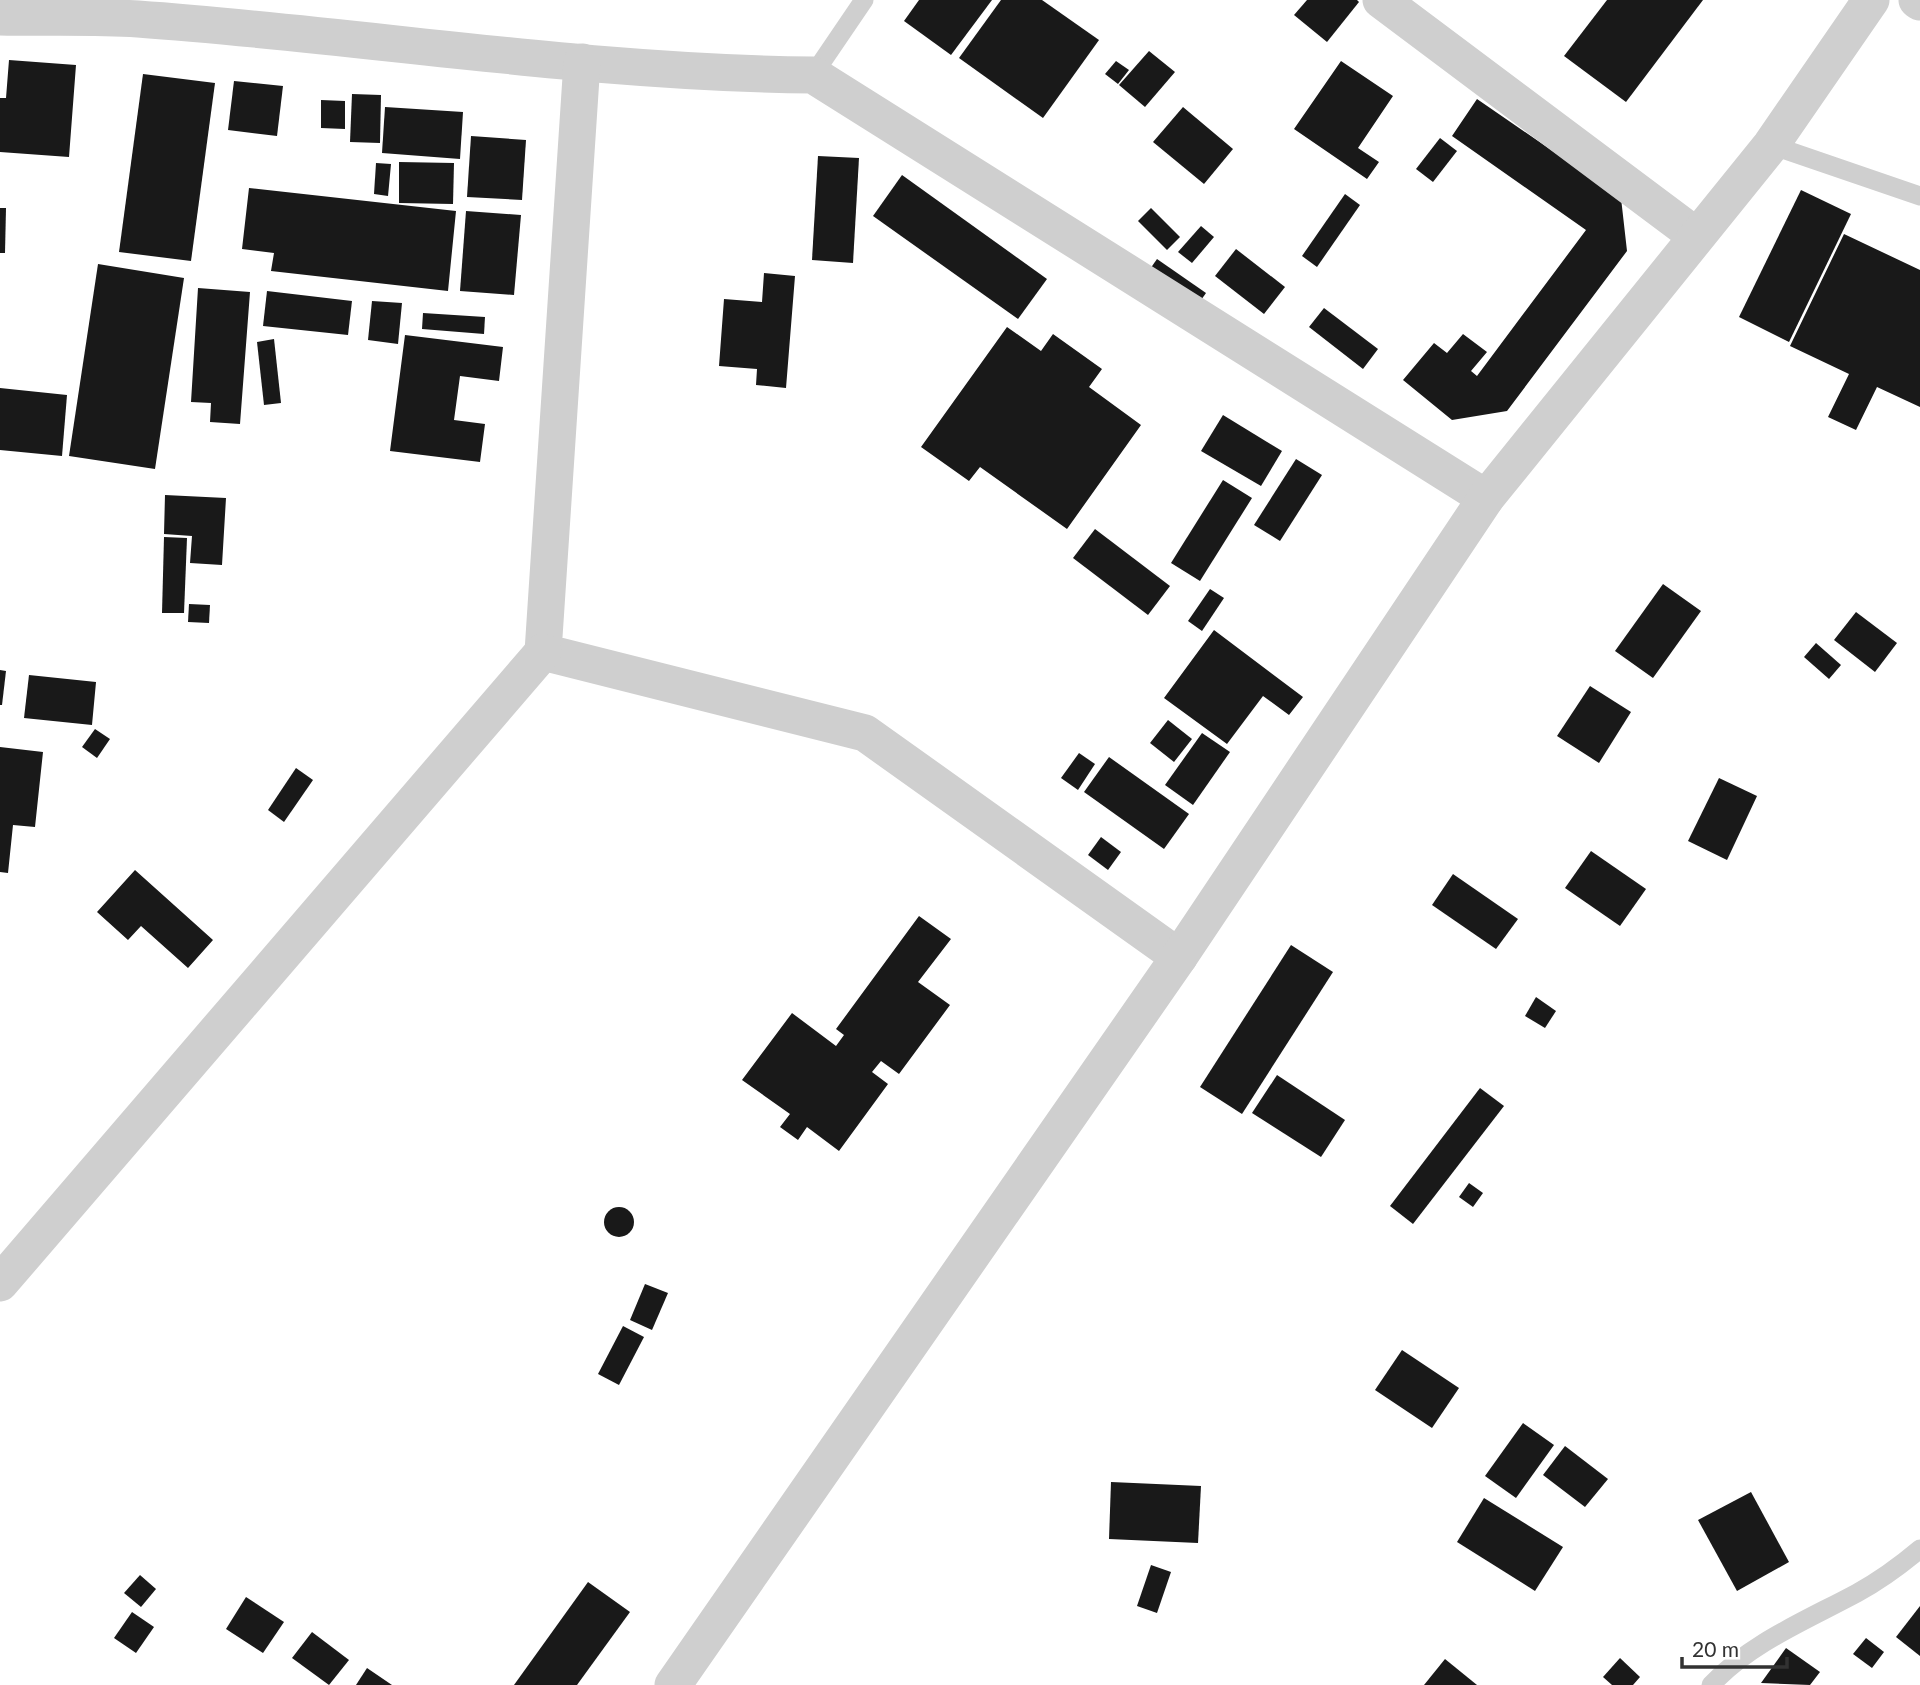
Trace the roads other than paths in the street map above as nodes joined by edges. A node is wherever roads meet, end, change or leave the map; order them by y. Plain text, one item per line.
1 (864, 0) edge
2 (1381, 0) edge
3 (1871, 0) edge
4 (140, 9) edge
5 (0, 17) edge
6 (582, 62) junction
7 (813, 75) junction
8 (1771, 145) junction
9 (1920, 197) edge
10 (1695, 235) junction
11 (1486, 498) junction
12 (543, 652) junction
13 (1179, 957) junction
14 (0, 1283) edge
15 (1920, 1549) edge
16 (673, 1685) edge
17 (1711, 1685) edge

1 - 7 lane
2 - 10 street
3 - 8 street
4 - 5 street
4 - 6 street
6 - 7 street
6 - 12 street
7 - 11 street
8 - 9 lane
8 - 10 street
10 - 11 street
11 - 13 street
12 - 13 street
12 - 14 street
13 - 16 street
15 - 17 lane

